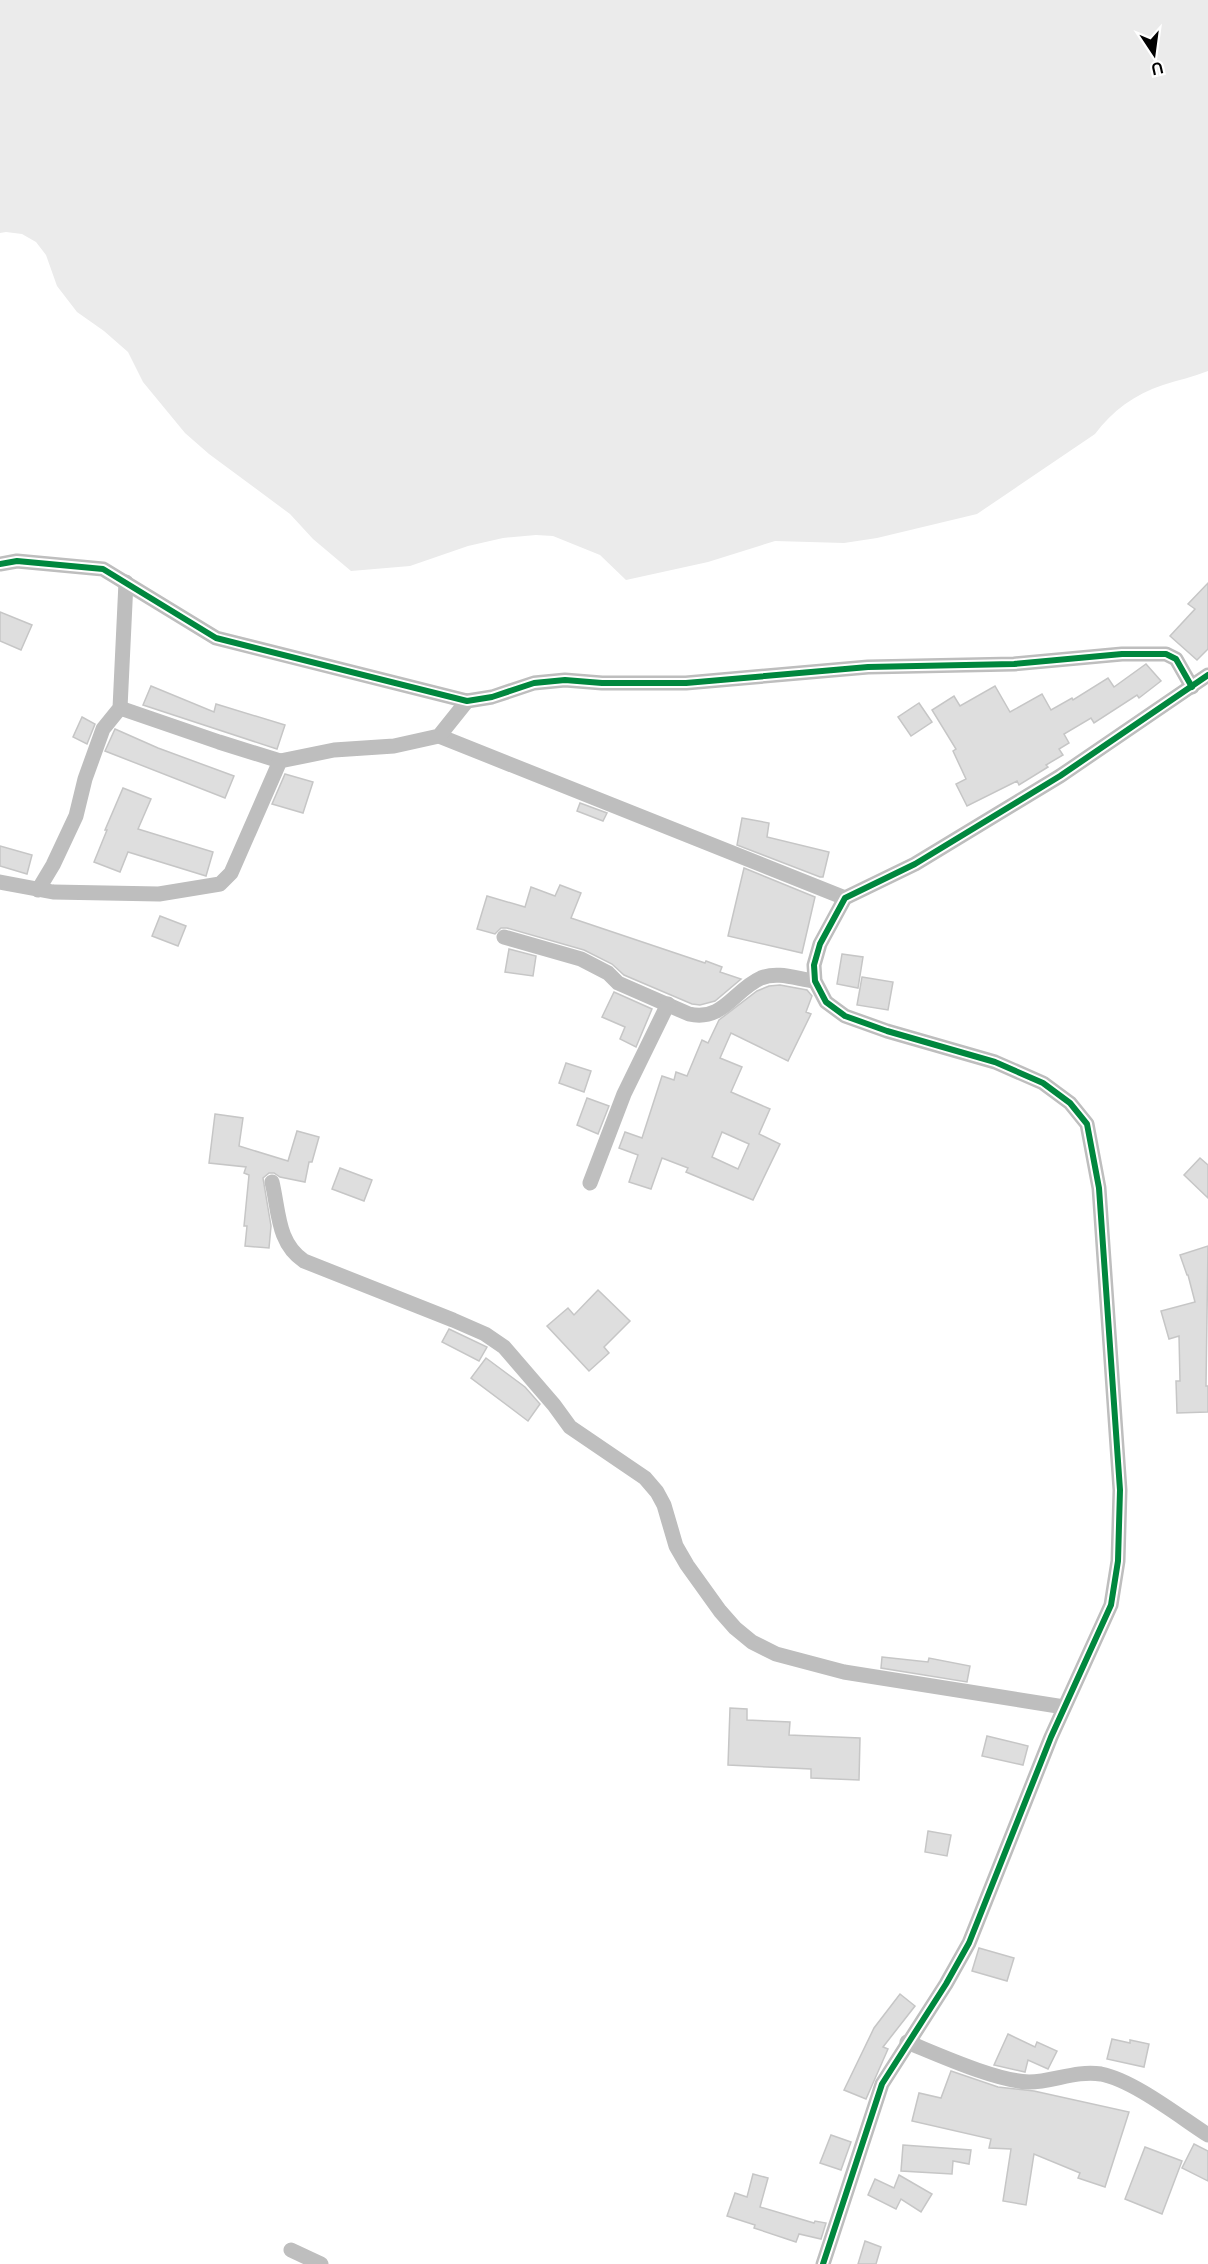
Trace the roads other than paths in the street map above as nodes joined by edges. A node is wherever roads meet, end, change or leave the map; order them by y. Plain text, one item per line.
1 (0, 564) edge
2 (126, 582) junction
3 (1208, 675) edge
4 (1192, 687) junction
5 (467, 701) junction
6 (120, 708) junction
7 (439, 736) junction
8 (280, 761) junction
9 (0, 882) edge
10 (38, 890) junction
11 (845, 898) junction
12 (504, 937) dead end
13 (815, 981) junction
14 (668, 1004) junction
15 (272, 1182) dead end
16 (590, 1183) dead end
17 (1064, 1707) junction
18 (908, 2042) junction
19 (1208, 2135) edge
20 (291, 2250) dead end
21 (321, 2264) edge
22 (823, 2264) edge

1 - 2 street
2 - 5 street
2 - 6 street
3 - 4 street
4 - 5 street
4 - 11 street
5 - 7 street
6 - 8 street
6 - 10 street
7 - 8 street
7 - 11 street
8 - 10 street
9 - 10 street
11 - 13 street
12 - 14 street
13 - 14 street
13 - 17 street
14 - 16 street
15 - 17 street
17 - 18 street
18 - 19 street
18 - 22 street
20 - 21 street

